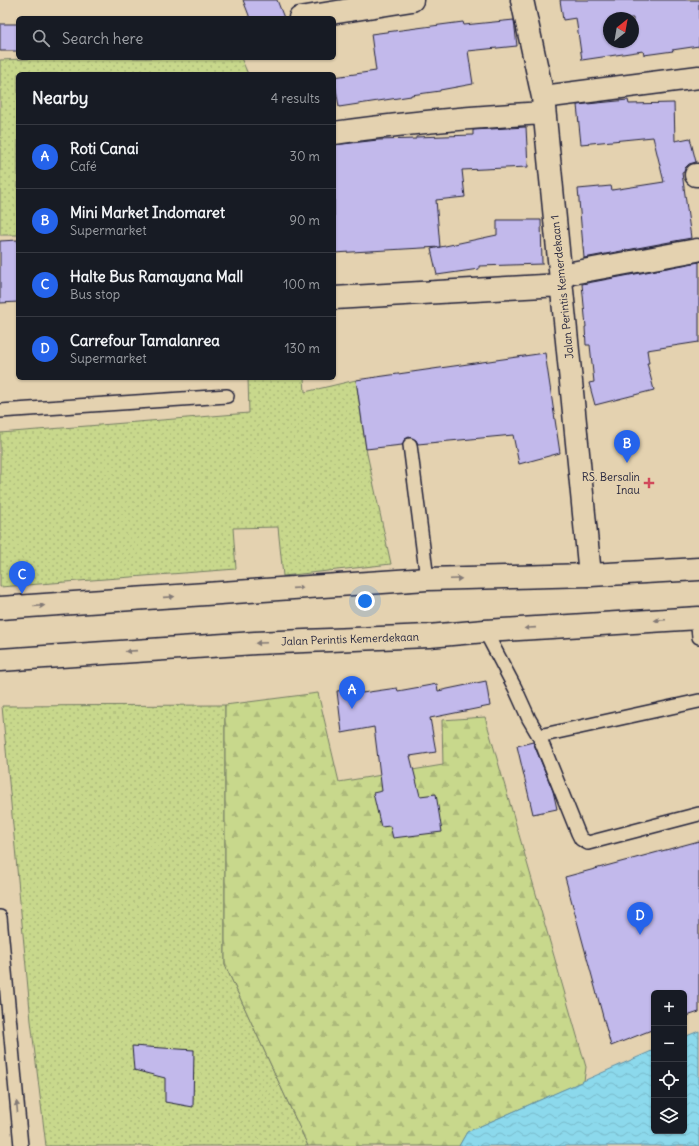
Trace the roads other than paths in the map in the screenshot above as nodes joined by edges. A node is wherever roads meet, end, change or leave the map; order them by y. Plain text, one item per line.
1 (412, 0) edge
2 (522, 0) edge
3 (312, 16) edge
4 (699, 77) edge
5 (544, 105) junction
6 (336, 133) edge
7 (697, 250) dead end
8 (561, 280) junction
9 (336, 298) edge
10 (227, 396) dead end
11 (0, 411) edge
12 (410, 445) dead end
13 (699, 569) edge
14 (590, 575) junction
15 (427, 579) junction
16 (0, 608) edge
17 (698, 624) edge
18 (485, 631) junction
19 (0, 660) edge
20 (699, 701) edge
21 (540, 736) junction
22 (699, 814) edge
23 (0, 917) edge
24 (21, 1146) edge

1 - 3 main road
2 - 5 main road, Jalan Perintis Kemerdekaan 1
4 - 5 main road
5 - 6 main road
5 - 8 main road, Jalan Perintis Kemerdekaan 1
7 - 8 main road
8 - 9 main road
8 - 14 main road, Jalan Perintis Kemerdekaan 1
10 - 11 lane
12 - 15 lane
13 - 14 main road
15 -> 14 main road
16 -> 15 main road
17 -> 18 main road, Jalan Perintis Kemerdekaan
18 -> 19 main road, Jalan Perintis Kemerdekaan
18 - 21 lane
20 - 21 lane
21 - 22 lane
24 -> 23 lane

